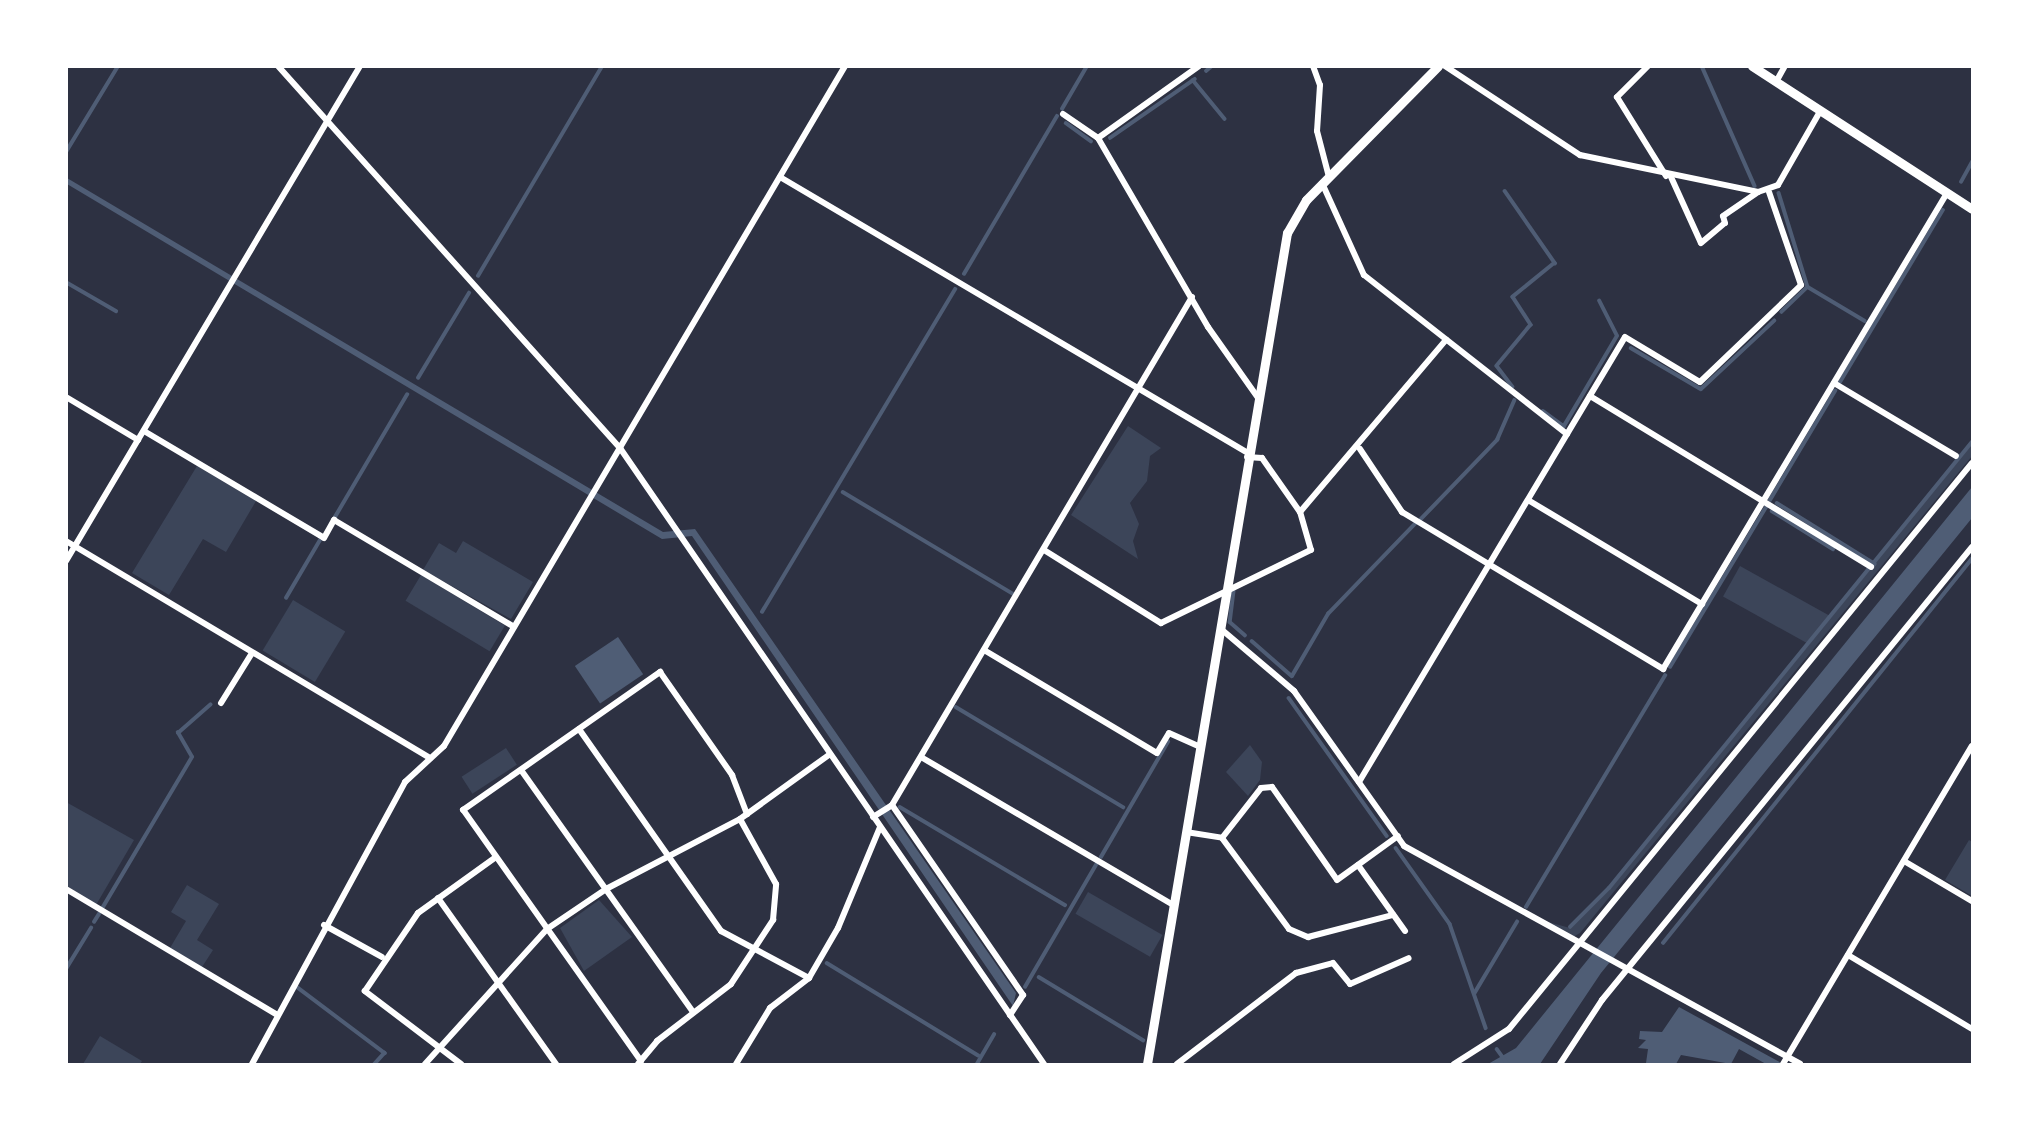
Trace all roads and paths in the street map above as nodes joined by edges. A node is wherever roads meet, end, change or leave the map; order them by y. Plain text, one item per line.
1 (278, 66) edge
2 (360, 66) edge
3 (845, 66) edge
4 (1199, 66) edge
5 (1313, 66) edge
6 (1438, 66) edge
7 (1445, 66) edge
8 (1648, 66) edge
9 (1752, 66) edge
10 (1785, 66) edge
11 (1775, 84) junction
12 (1063, 114) dead end
13 (1818, 115) junction
14 (328, 121) junction
15 (1098, 138) junction
16 (780, 177) junction
17 (1669, 177) junction
18 (1325, 180) junction
19 (1758, 192) junction
20 (1769, 192) junction
21 (1947, 193) junction
22 (1972, 209) edge
23 (1192, 298) junction
24 (1446, 340) junction
25 (1834, 383) junction
26 (1139, 389) junction
27 (1590, 396) junction
28 (66, 397) edge
29 (1258, 398) junction
30 (144, 431) junction
31 (1567, 433) junction
32 (138, 440) junction
33 (620, 447) junction
34 (1360, 449) junction
35 (1248, 455) junction
36 (1956, 456) dead end
37 (1972, 463) edge
38 (1528, 500) junction
39 (1764, 501) junction
40 (1300, 512) junction
41 (66, 541) edge
42 (75, 546) junction
43 (1972, 547) edge
44 (1044, 550) junction
45 (66, 561) edge
46 (1488, 566) junction
47 (1871, 567) dead end
48 (1227, 589) junction
49 (1702, 604) junction
50 (514, 627) junction
51 (1221, 629) junction
52 (984, 650) junction
53 (252, 653) junction
54 (221, 703) dead end
55 (579, 729) junction
56 (1972, 746) edge
57 (1201, 747) junction
58 (830, 754) junction
59 (920, 757) junction
60 (430, 758) junction
61 (521, 770) junction
62 (1359, 782) junction
63 (890, 806) junction
64 (747, 814) junction
65 (876, 815) junction
66 (740, 819) junction
67 (880, 827) junction
68 (1186, 832) junction
69 (1398, 836) junction
70 (1222, 838) junction
71 (669, 856) junction
72 (496, 857) junction
73 (1904, 860) junction
74 (1358, 865) junction
75 (66, 889) edge
76 (606, 889) junction
77 (439, 898) junction
78 (1972, 901) edge
79 (1173, 905) junction
80 (1393, 915) junction
81 (324, 925) junction
82 (547, 929) junction
83 (1405, 931) dead end
84 (1577, 946) junction
85 (755, 949) junction
86 (1848, 955) junction
87 (382, 957) junction
88 (1409, 958) dead end
89 (1625, 971) junction
90 (809, 978) junction
91 (499, 983) junction
92 (693, 1012) junction
93 (276, 1014) junction
94 (1010, 1016) junction
95 (1972, 1029) edge
96 (440, 1048) junction
97 (1785, 1062) edge
98 (639, 1063) edge
99 (252, 1065) edge
100 (425, 1065) edge
101 (461, 1065) edge
102 (556, 1065) edge
103 (736, 1065) edge
104 (1044, 1065) edge
105 (1147, 1065) edge
106 (1177, 1065) edge
107 (1454, 1065) edge
108 (1560, 1065) edge
109 (1800, 1065) edge

1 - 14 street
2 - 14 street
3 - 16 street
4 - 15 street
5 - 18 street
6 - 18 main road
7 - 17 street
8 - 17 street
9 - 11 main road
10 - 11 street
11 - 13 main road
12 - 15 street
13 - 20 street
13 - 21 main road
14 - 30 street
14 - 33 street
15 - 23 street
16 - 26 street
16 - 33 street
17 - 19 street
17 - 19 street
18 - 24 street
18 - 29 main road
19 - 20 street
20 - 27 street
21 - 22 main road
21 - 25 street
23 - 26 street
23 - 29 street
24 - 31 street
24 - 34 street
25 - 36 street
25 - 39 street
26 - 35 street
26 - 44 street
27 - 31 street
27 - 39 street
28 - 32 street
29 - 35 main road
30 - 32 street
30 - 50 street
31 - 38 street
32 - 42 street
33 - 50 street
33 - 58 street
34 - 40 street
34 - 46 street
35 - 40 street
35 - 48 main road
37 - 84 street
38 - 46 street
38 - 49 street
39 - 47 street
39 - 49 street
40 - 48 street
41 - 42 street
42 - 45 street
42 - 53 street
43 - 89 street
44 - 48 street
44 - 52 street
46 - 49 street
46 - 62 street
48 - 51 main road
50 - 60 street
51 - 57 main road
51 - 62 street
52 - 57 street
52 - 59 street
53 - 54 street
53 - 60 street
55 - 61 street
55 - 64 street
55 - 71 street
56 - 73 street
57 - 68 main road
58 - 64 street
58 - 65 street
59 - 63 street
59 - 79 street
60 - 81 street
61 - 72 street
61 - 76 street
62 - 69 street
63 - 65 street
63 - 94 street
64 - 66 street
65 - 67 street
66 - 71 street
66 - 85 street
67 - 90 street
67 - 94 street
68 - 70 street
68 - 79 main road
69 - 74 street
69 - 84 street
70 - 74 street
70 - 80 street
71 - 76 street
71 - 85 street
72 - 77 street
72 - 82 street
73 - 78 street
73 - 86 street
74 - 80 street
75 - 93 street
76 - 82 street
76 - 92 street
77 - 87 street
77 - 91 street
79 - 105 main road
80 - 83 street
81 - 87 street
81 - 93 street
82 - 91 street
82 - 98 street
84 - 89 street
84 - 107 street
85 - 90 street
85 - 92 street
86 - 95 street
86 - 97 street
87 - 96 street
88 - 106 street
89 - 97 street
89 - 108 street
90 - 103 street
91 - 96 street
91 - 102 street
92 - 98 street
93 - 99 street
94 - 104 street
96 - 100 street
96 - 101 street
97 - 109 street

